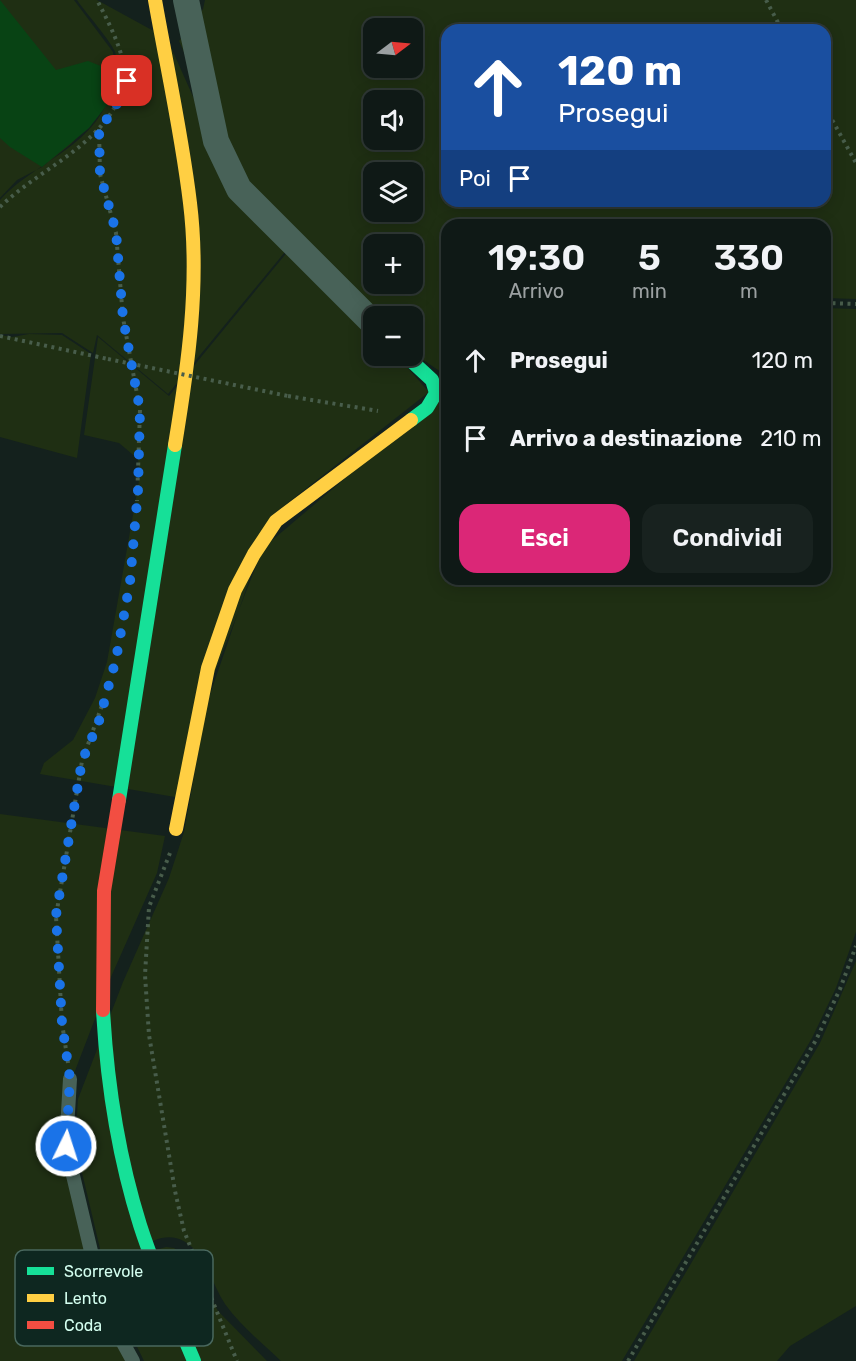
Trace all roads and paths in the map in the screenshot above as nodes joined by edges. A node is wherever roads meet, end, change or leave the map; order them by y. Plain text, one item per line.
1 (97, 0) edge
2 (154, 0) edge
3 (186, 0) edge
4 (766, 0) edge
5 (779, 24) edge
6 (831, 118) edge
7 (99, 129) junction
8 (856, 163) edge
9 (0, 207) edge
10 (831, 303) edge
11 (856, 304) edge
12 (363, 313) edge
13 (0, 336) edge
14 (417, 366) edge
15 (414, 417) junction
16 (136, 513) dead end
17 (107, 690) dead end
18 (177, 829) joint
19 (856, 946) edge
20 (70, 1079) joint
21 (91, 1250) edge
22 (149, 1250) edge
23 (192, 1250) edge
24 (213, 1302) edge
25 (125, 1346) edge
26 (188, 1346) edge
27 (133, 1361) edge
28 (194, 1361) edge
29 (237, 1361) edge
30 (628, 1361) edge

1 - 7 path
2 - 22 main road
3 - 12 street
4 - 5 path
6 - 8 path
7 - 9 path
7 - 16 path
10 - 11 path
13 - 15 path, bridge
14 - 15 main road
15 - 18 main road
17 - 20 path
18 - 23 path
19 - 30 path
20 - 21 lane
24 - 29 path
25 - 27 lane
26 - 28 main road

